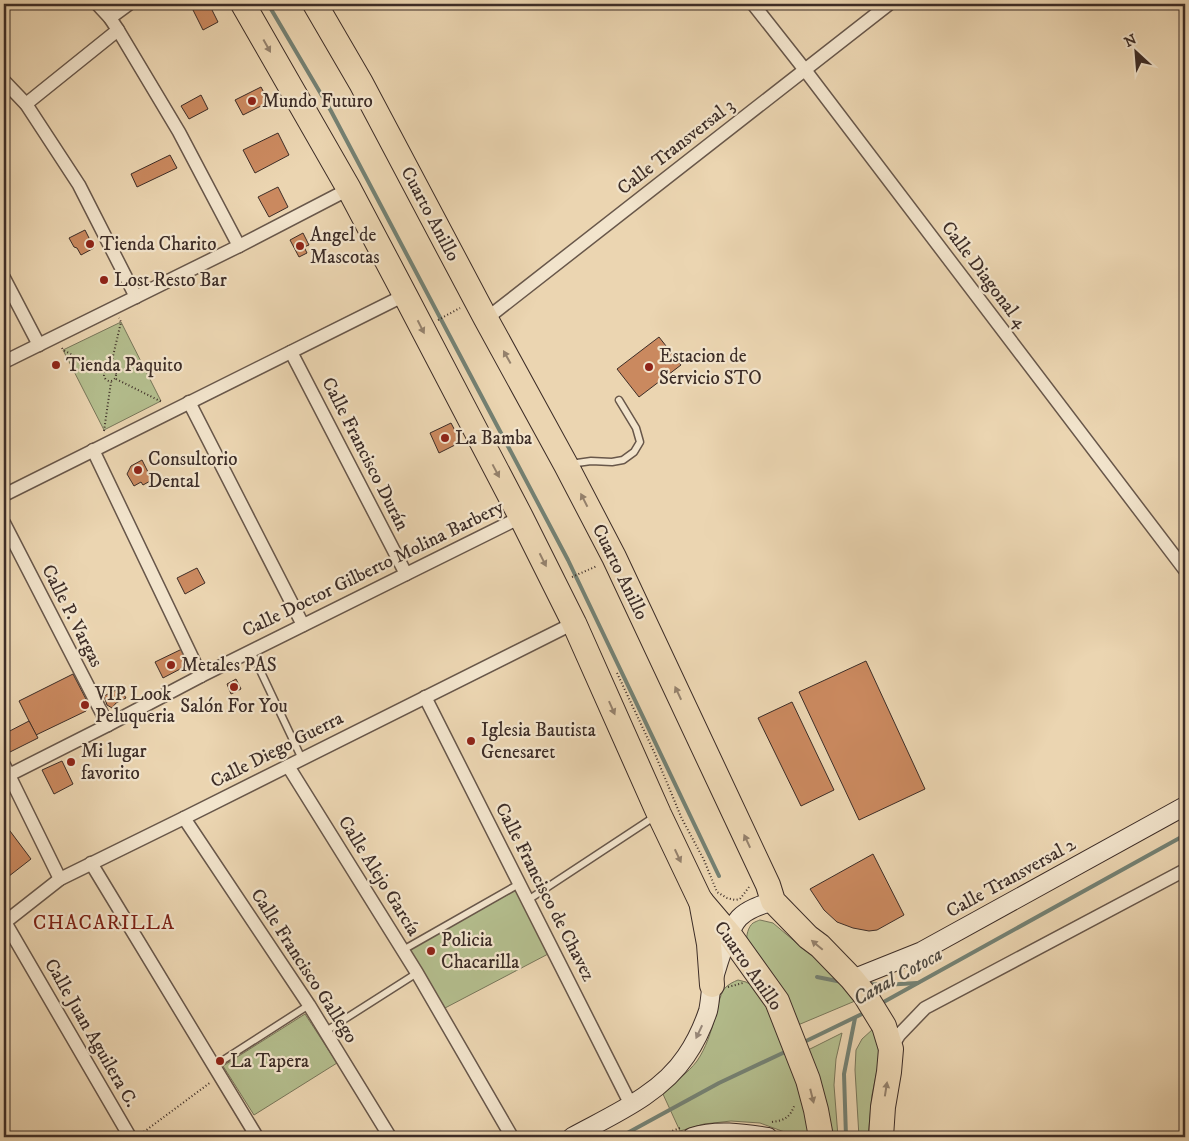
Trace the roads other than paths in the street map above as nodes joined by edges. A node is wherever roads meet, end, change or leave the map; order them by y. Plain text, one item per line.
1 (96, 4) edge
2 (129, 4) edge
3 (243, 4) edge
4 (315, 4) edge
5 (753, 4) edge
6 (889, 4) edge
7 (110, 18) junction
8 (118, 30) junction
9 (805, 70) junction
10 (4, 81) edge
11 (26, 104) junction
12 (348, 190) junction
13 (239, 246) junction
14 (4, 278) edge
15 (405, 295) junction
16 (136, 297) junction
17 (486, 319) junction
18 (39, 345) junction
19 (291, 352) junction
20 (4, 362) edge
21 (619, 400) dead end
22 (189, 402) junction
23 (93, 450) junction
24 (566, 465) junction
25 (4, 495) edge
26 (521, 517) junction
27 (4, 523) edge
28 (1185, 570) edge
29 (406, 574) junction
30 (574, 623) junction
31 (303, 625) junction
32 (251, 651) junction
33 (201, 676) junction
34 (425, 697) junction
35 (108, 726) junction
36 (302, 759) junction
37 (288, 766) junction
38 (6, 773) edge
39 (1185, 806) edge
40 (658, 814) junction
41 (184, 818) junction
42 (92, 863) junction
43 (1185, 870) edge
44 (60, 879) junction
45 (519, 884) junction
46 (528, 900) junction
47 (700, 900) junction
48 (773, 901) junction
49 (4, 922) edge
50 (728, 934) junction
51 (403, 950) junction
52 (417, 973) junction
53 (712, 985) junction
54 (859, 987) junction
55 (309, 1004) junction
56 (326, 1031) junction
57 (891, 1049) junction
58 (217, 1071) junction
59 (631, 1105) junction
60 (766, 1129) edge
61 (690, 1132) edge
62 (130, 1137) edge
63 (257, 1137) edge
64 (390, 1137) edge
65 (512, 1137) edge
66 (572, 1137) edge
67 (820, 1137) edge
68 (881, 1137) edge

1 - 7 street
2 - 7 street
3 -> 12 highway, Cuarto Anillo
4 - 17 highway, Cuarto Anillo
5 - 9 street, Calle Diagonal 4
6 - 9 street, Calle Transversal 3
7 - 8 street
8 - 11 street
8 - 13 street
9 - 17 street, Calle Transversal 3
9 - 28 street, Calle Diagonal 4
10 - 11 street
11 - 16 street
12 - 13 street
12 - 15 highway, Cuarto Anillo
13 - 16 street
14 - 18 street
15 - 19 street
15 -> 26 highway, Cuarto Anillo
16 - 18 street
24 -> 17 highway, Cuarto Anillo
18 - 20 street
19 - 22 street
19 - 29 street, Calle Francisco Durán
21 - 24 lane
22 - 23 street
22 - 31 street
23 - 25 street
23 - 33 street
48 -> 24 highway, Cuarto Anillo
26 - 29 street, Calle Doctor Gilberto Molina Barbery
26 -> 30 highway, Cuarto Anillo
27 - 35 street, Calle P. Vargas
29 - 31 street, Calle Doctor Gilberto Molina Barbery
30 - 34 street, Calle Diego Guerra
30 -> 40 highway, Cuarto Anillo
31 - 32 street, Calle Doctor Gilberto Molina Barbery
32 - 33 street, Calle Doctor Gilberto Molina Barbery
32 - 36 lane
33 - 35 street, Calle Doctor Gilberto Molina Barbery
34 - 36 street, Calle Diego Guerra
34 - 45 street, Calle Francisco de Chavez
35 - 38 street, Calle Doctor Gilberto Molina Barbery
36 - 37 street, Calle Diego Guerra
37 - 41 street, Calle Diego Guerra
37 - 51 street, Calle Alejo García
38 - 44 street
39 - 54 main road, Calle Transversal 2
40 - 46 lane
40 -> 47 highway, Cuarto Anillo
41 - 42 street, Calle Diego Guerra
41 - 55 street, Calle Francisco Gallego
42 - 44 street, Calle Diego Guerra
42 - 58 street
43 - 57 street
44 - 49 street, Calle Diego Guerra
45 - 46 street, Calle Francisco de Chavez
45 - 51 lane
46 - 59 street, Calle Francisco de Chavez
47 - 50 highway, Cuarto Anillo
47 - 53 highway
48 - 50 main road
54 -> 48 highway, Cuarto Anillo
49 - 62 street, Calle Juan Aguilera C.
50 - 53 main road
50 -> 67 highway, Cuarto Anillo
51 - 52 street, Calle Alejo García
52 - 56 lane
52 - 65 street, Calle Alejo García
53 -> 59 main road
54 - 57 highway, Cuarto Anillo
55 - 56 street, Calle Francisco Gallego
55 - 58 lane
56 - 64 street, Calle Francisco Gallego
68 -> 57 highway, Cuarto Anillo
58 - 63 street
59 - 66 main road
60 - 61 main road

